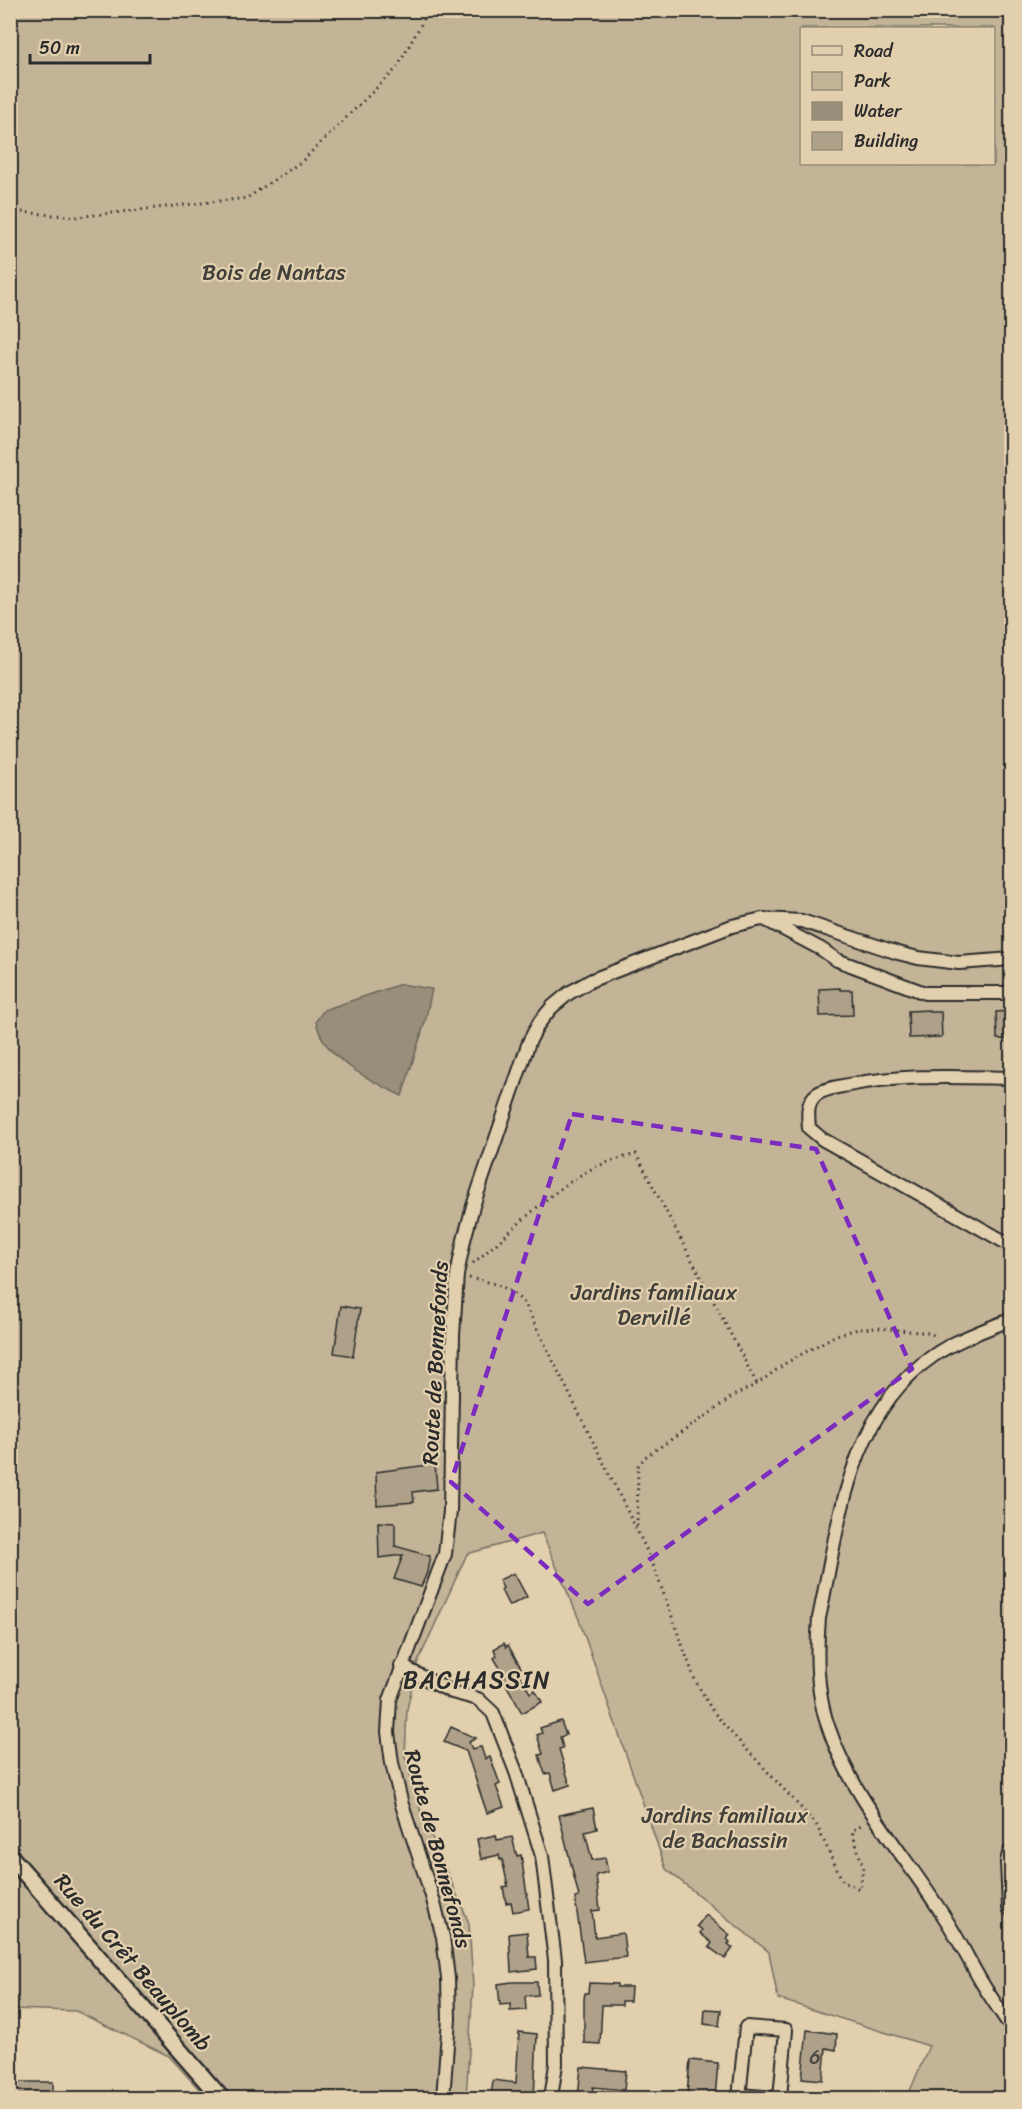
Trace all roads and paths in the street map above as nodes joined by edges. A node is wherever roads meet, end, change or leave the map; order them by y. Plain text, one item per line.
1 (429, 10) edge
2 (10, 212) edge
3 (762, 919) junction
4 (1011, 959) edge
5 (1011, 993) edge
6 (1011, 1078) edge
7 (1011, 1246) edge
8 (457, 1275) junction
9 (1011, 1319) edge
10 (954, 1344) junction
11 (757, 1384) junction
12 (637, 1528) junction
13 (401, 1666) junction
14 (874, 1817) junction
15 (1011, 1854) edge
16 (10, 1856) edge
17 (1011, 1907) edge
18 (1011, 2029) edge
19 (739, 2097) edge
20 (221, 2098) edge
21 (443, 2098) edge
22 (551, 2098) edge
23 (778, 2098) edge

1 - 2 path
3 - 4 street, Route de Bonnefonds
3 - 5 street
3 - 8 street, Route de Bonnefonds
6 - 7 street
8 - 11 path
8 - 12 path
8 - 13 street, Route de Bonnefonds
9 - 10 street
10 - 11 path
10 - 14 street
11 - 12 path
12 - 14 path
13 - 21 street, Route de Bonnefonds
13 - 22 street
14 - 18 street
15 - 17 main road
16 - 20 street, Rue du Crêt Beauplomb
19 - 23 street
19 - 23 street

